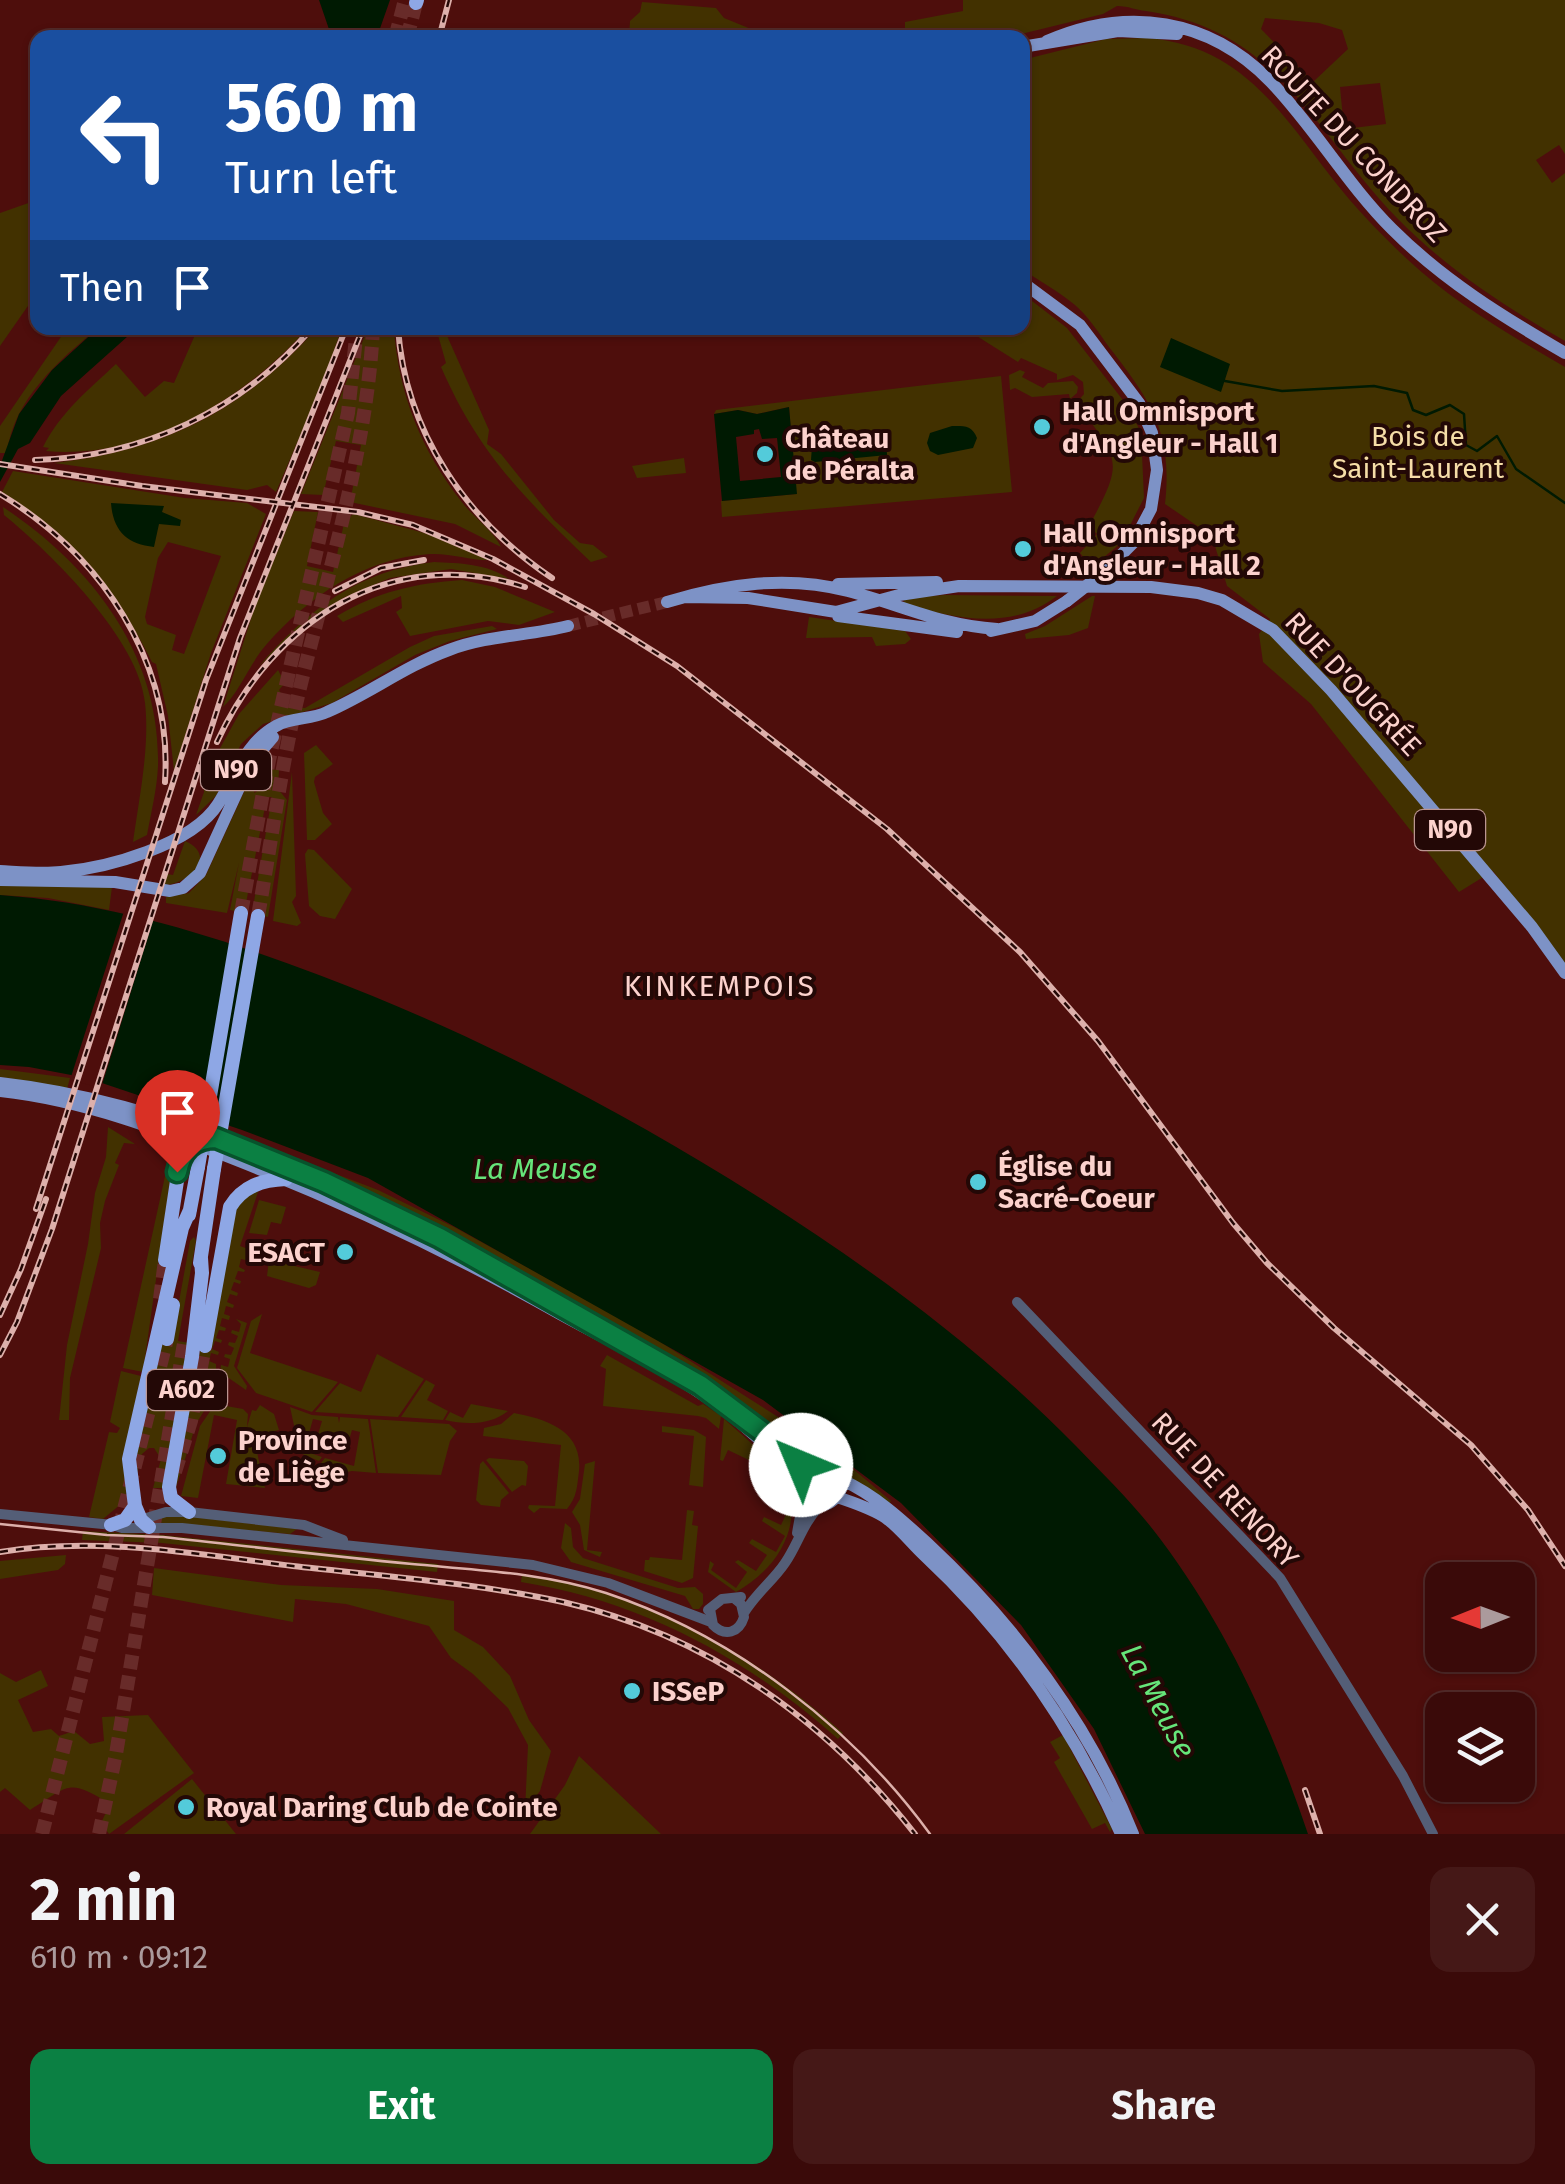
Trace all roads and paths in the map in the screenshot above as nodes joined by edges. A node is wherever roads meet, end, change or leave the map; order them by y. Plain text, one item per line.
1 (1122, 20) junction
2 (1086, 35) junction
3 (1204, 38) junction
4 (1047, 40) junction
5 (1030, 45) edge
6 (1030, 287) edge
7 (1565, 353) edge
8 (959, 586) junction
9 (831, 587) junction
10 (685, 597) junction
11 (876, 601) junction
12 (666, 602) tunnel mouth
13 (822, 610) junction
14 (568, 626) tunnel mouth
15 (997, 630) junction
16 (306, 718) junction
17 (178, 837) junction
18 (134, 856) junction
19 (206, 860) junction
20 (0, 871) edge
21 (0, 880) edge
22 (131, 884) junction
23 (241, 913) tunnel mouth
24 (258, 916) tunnel mouth
25 (1565, 973) edge
26 (0, 1083) edge
27 (0, 1091) edge
28 (57, 1095) junction
29 (147, 1126) junction
30 (216, 1138) junction
31 (195, 1143) junction
32 (177, 1172) junction
33 (286, 1179) junction
34 (190, 1210) junction
35 (200, 1258) junction
36 (165, 1260) tunnel mouth
37 (1017, 1302) dead end
38 (167, 1339) tunnel mouth
39 (184, 1342) tunnel mouth
40 (204, 1346) tunnel mouth
41 (810, 1460) junction
42 (794, 1478) junction
43 (842, 1480) junction
44 (797, 1494) junction
45 (837, 1497) junction
46 (819, 1506) junction
47 (189, 1512) junction
48 (0, 1514) edge
49 (142, 1517) junction
50 (111, 1525) junction
51 (304, 1525) junction
52 (284, 1539) junction
53 (794, 1544) junction
54 (360, 1546) junction
55 (756, 1593) junction
56 (735, 1599) junction
57 (744, 1614) junction
58 (711, 1616) junction
59 (1121, 1834) edge
60 (1133, 1834) edge
61 (1434, 1834) edge

1 - 2 main road
1 - 3 main road, ROUTE DU CONDROZ
1 - 4 main road, ROUTE DU CONDROZ
2 - 3 main road, ROUTE DU CONDROZ
2 - 4 main road, ROUTE DU CONDROZ
3 - 7 main road, ROUTE DU CONDROZ
4 - 5 main road, ROUTE DU CONDROZ
6 - 15 main road, bridge
8 - 9 main road, RUE D'OUGRÉE / N90
8 - 11 main road, RUE D'OUGRÉE / N90
8 - 25 main road, RUE D'OUGRÉE / N90
9 - 10 main road, RUE D'OUGRÉE / N90
9 - 11 main road
9 - 13 main road
10 - 12 main road, RUE D'OUGRÉE / N90
10 - 13 main road, RUE D'OUGRÉE / N90
11 - 13 main road, RUE D'OUGRÉE / N90
11 - 15 main road
13 - 15 main road
14 - 16 main road, N90
16 - 17 main road, N90
16 - 19 main road, N90
17 - 18 main road, N90
17 - 19 main road
18 - 20 main road, N90
18 - 22 main road
19 - 22 main road, N90
21 - 22 main road, N90
23 - 34 highway, bridge
24 - 35 highway, bridge
26 - 28 main road
27 - 28 main road
28 - 29 main road
28 - 30 main road
29 - 31 main road
29 - 32 highway
30 - 31 highway
30 - 41 main road
31 - 32 highway
31 - 33 main road
32 - 36 highway
33 - 40 highway, A602
33 - 42 main road
34 - 38 highway
34 - 49 highway, A602
35 - 39 highway
35 - 47 highway, A602
37 - 61 street, RUE DE RENORY
41 - 42 main road
41 - 43 main road
42 - 44 main road
43 - 45 main road
43 - 60 main road
44 - 46 main road
44 - 53 street
45 - 46 main road
45 - 59 main road
46 - 53 street
47 - 49 street
47 - 51 street
48 - 50 street
49 - 50 highway
49 - 50 street
49 - 52 street
51 - 52 street
51 - 54 street
52 - 54 street
53 - 55 street
54 - 58 street
55 - 56 street
55 - 57 street
56 - 57 street
56 - 58 street
57 - 58 street

